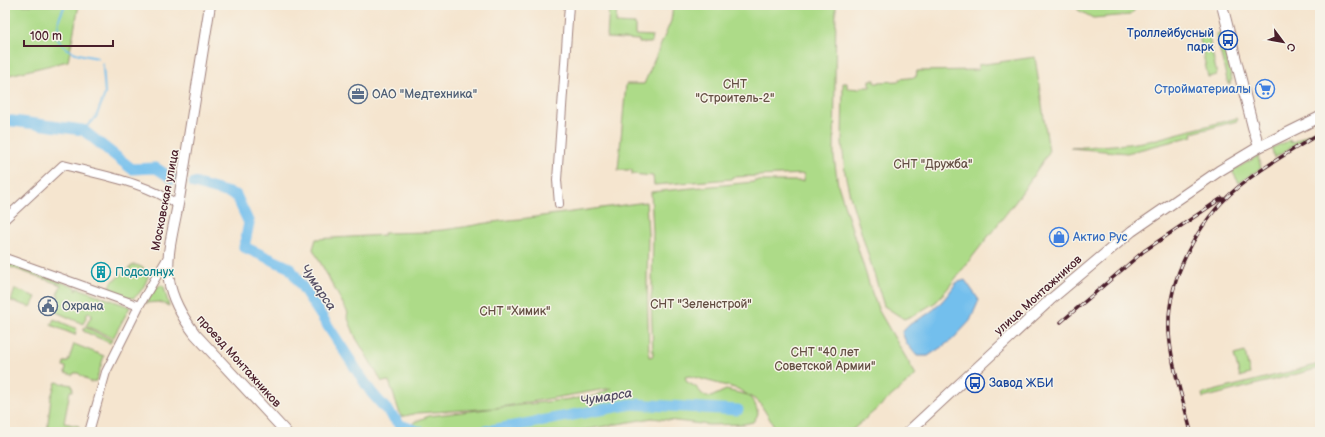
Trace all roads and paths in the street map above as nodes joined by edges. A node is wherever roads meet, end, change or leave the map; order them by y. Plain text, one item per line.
1 (210, 5) edge
2 (569, 5) edge
3 (1222, 5) edge
4 (1320, 117) edge
5 (1259, 147) junction
6 (559, 204) dead end
7 (178, 206) junction
8 (5, 219) edge
9 (168, 257) junction
10 (5, 258) edge
11 (139, 306) junction
12 (89, 432) edge
13 (286, 432) edge
14 (908, 432) edge

1 - 7 main road, Московская улица
2 - 6 street
3 - 5 main road
4 - 5 main road, улица Монтажников
5 - 14 main road, улица Монтажников
7 - 8 street
7 - 9 main road, Московская улица
9 - 11 street, Московская улица
9 - 13 main road, проезд Монтажников
10 - 11 street
11 - 12 street, Московская улица

